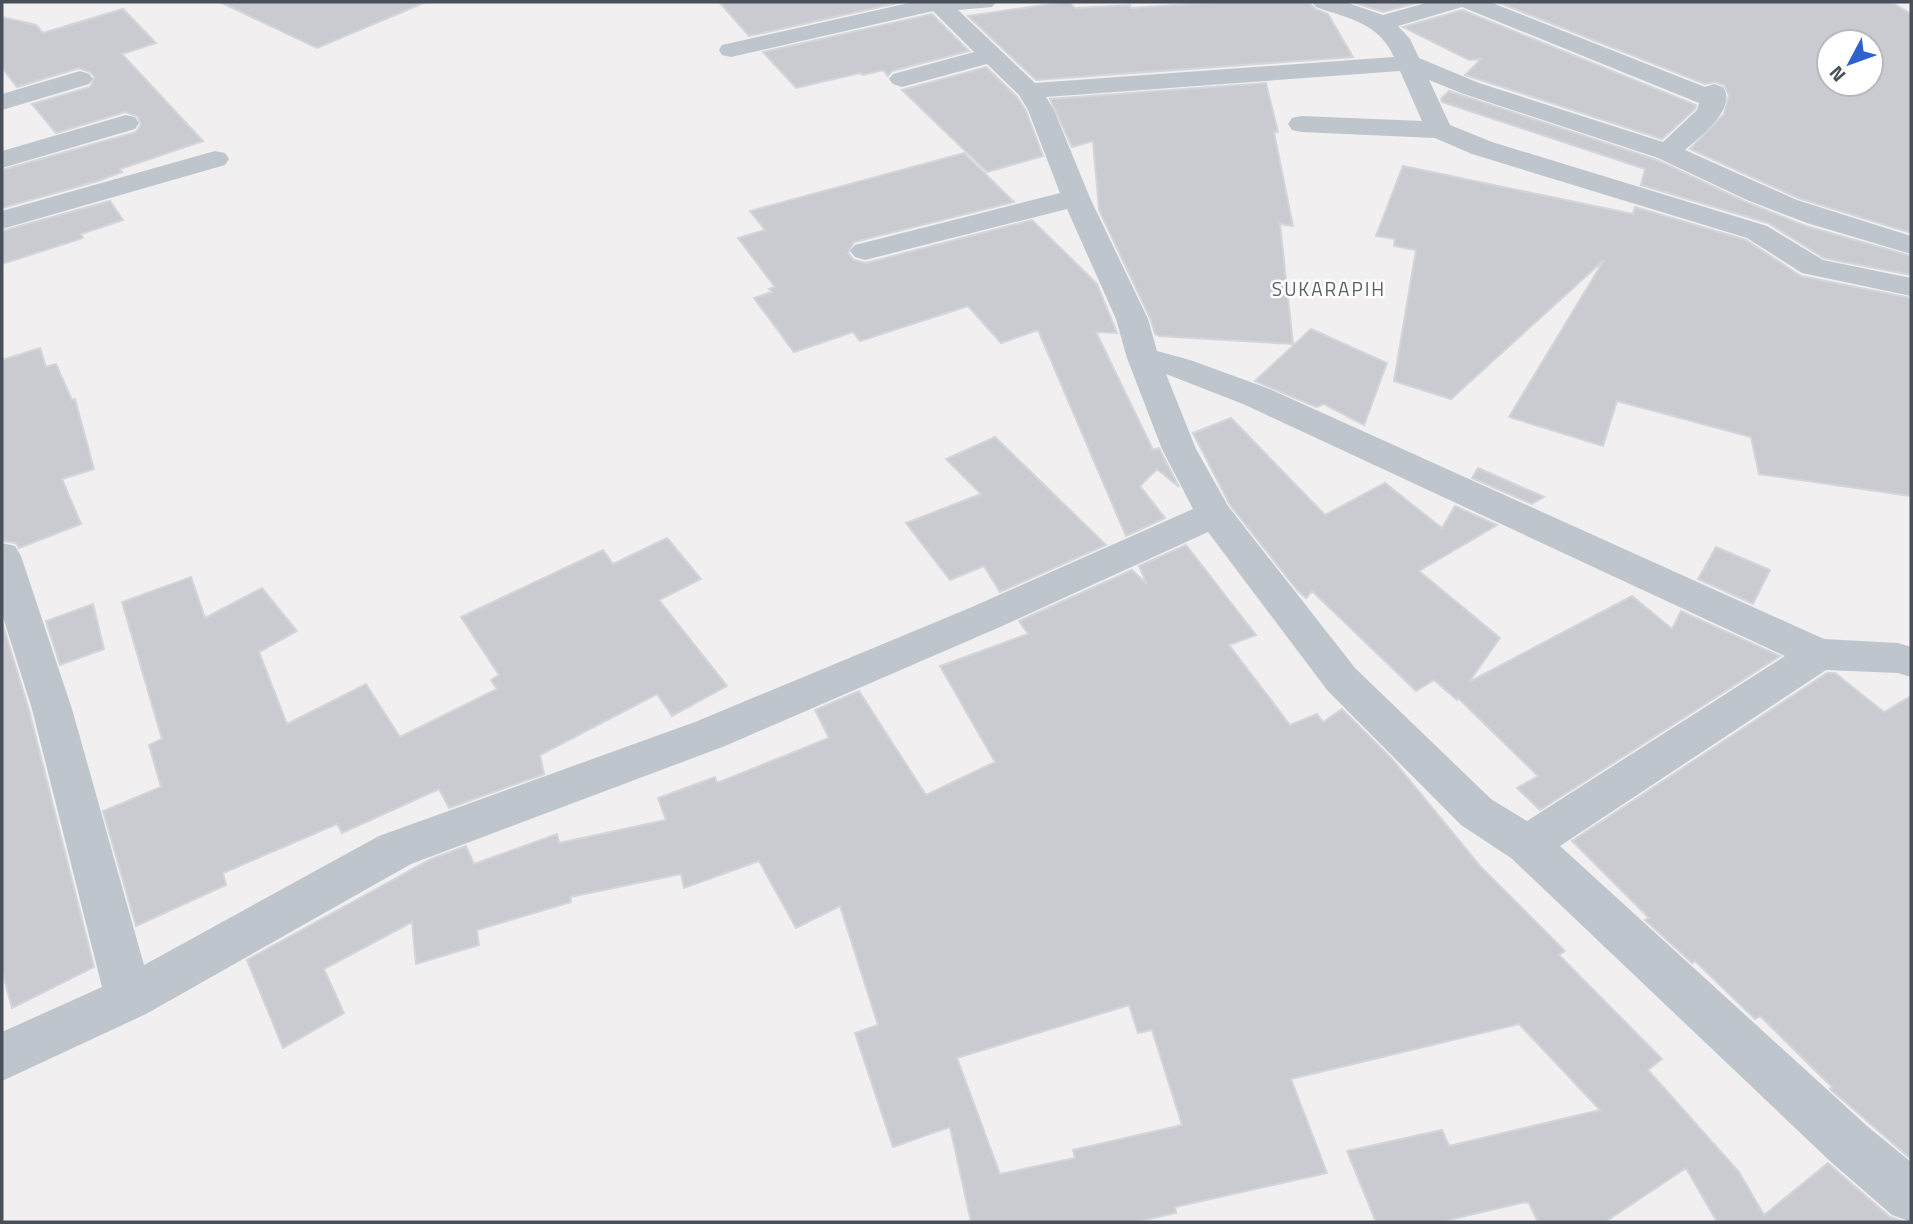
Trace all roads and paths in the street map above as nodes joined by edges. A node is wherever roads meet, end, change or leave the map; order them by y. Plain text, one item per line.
1 (984, 2) edge
2 (1324, 2) edge
3 (1453, 2) edge
4 (1470, 2) edge
5 (938, 3) edge
6 (1382, 23) junction
7 (731, 50) dead end
8 (991, 55) junction
9 (1409, 64) junction
10 (80, 79) dead end
11 (902, 79) dead end
12 (1029, 91) junction
13 (2, 102) edge
14 (126, 123) dead end
15 (1301, 124) dead end
16 (1439, 130) junction
17 (1668, 152) junction
18 (215, 159) dead end
19 (2, 160) edge
20 (1076, 198) junction
21 (2, 220) edge
22 (1911, 245) edge
23 (864, 251) dead end
24 (1911, 287) edge
25 (1143, 358) junction
26 (1214, 514) junction
27 (2, 556) edge
28 (1819, 654) junction
29 (1911, 662) edge
30 (1527, 844) junction
31 (129, 998) junction
32 (2, 1057) edge
33 (1911, 1196) edge

1 - 5 street
2 - 6 street
3 - 6 street
4 - 17 street
5 - 7 street
5 - 8 street
6 - 9 street
8 - 11 street
8 - 12 street
9 - 12 street
9 - 16 street
9 - 17 street
10 - 13 street
12 - 20 street
14 - 19 street
15 - 16 street
16 - 24 street
17 - 22 street
18 - 21 street
20 - 23 street
20 - 25 street
25 - 26 street
25 - 28 street
26 - 30 street
26 - 31 street
27 - 31 street
28 - 29 street
28 - 30 street
30 - 33 street
31 - 32 street

